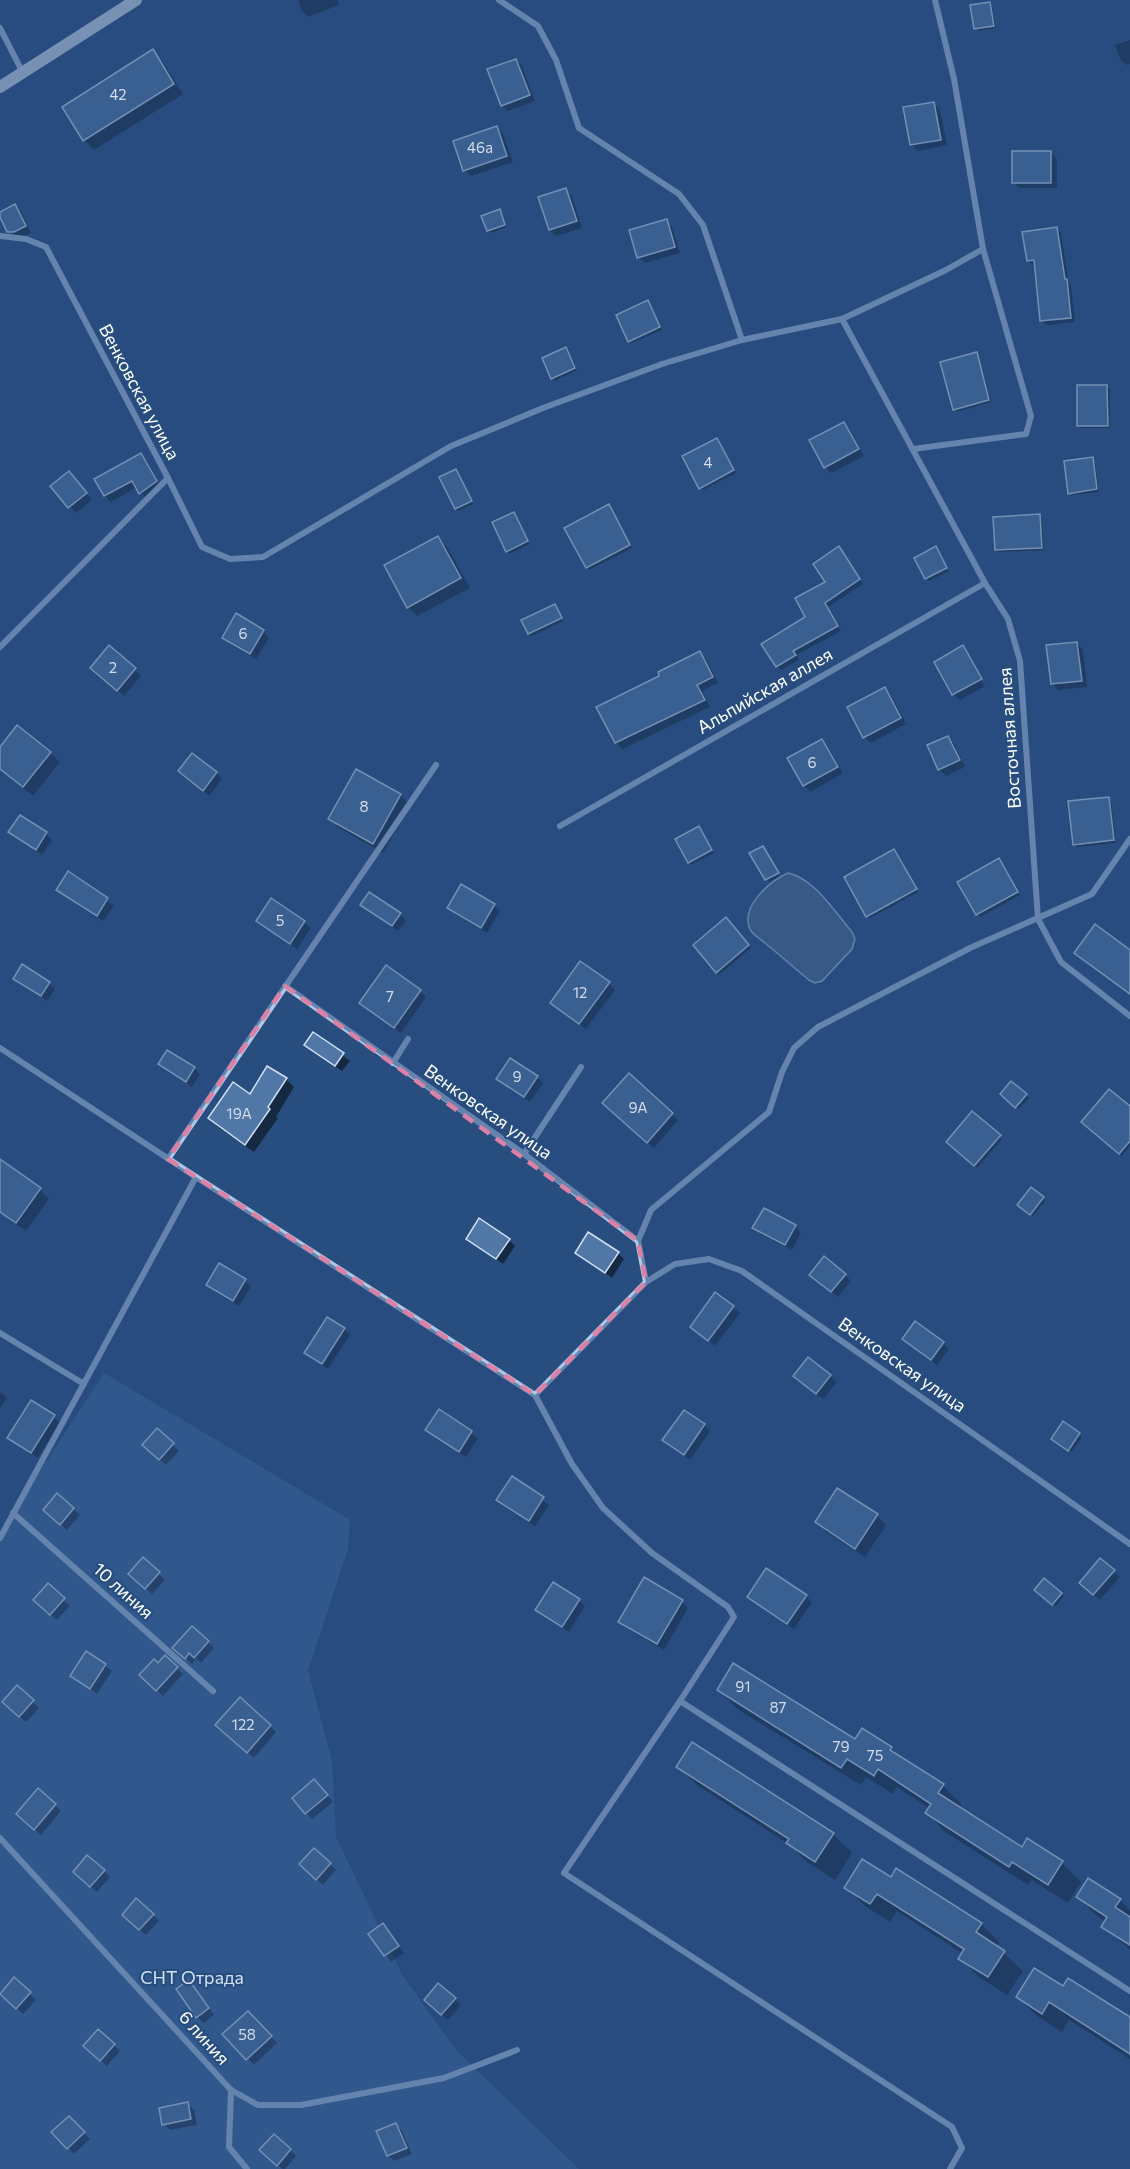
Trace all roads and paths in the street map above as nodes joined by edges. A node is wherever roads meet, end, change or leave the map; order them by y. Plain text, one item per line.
1 (136, 0) edge
2 (500, 0) edge
3 (935, 0) edge
4 (0, 28) edge
5 (23, 73) junction
6 (0, 87) edge
7 (0, 236) edge
8 (983, 249) junction
9 (842, 319) junction
10 (742, 340) junction
11 (913, 448) junction
12 (168, 478) junction
13 (985, 583) junction
14 (0, 647) edge
15 (436, 765) dead end
16 (560, 826) dead end
17 (1130, 839) edge
18 (1038, 919) junction
19 (285, 986) junction
20 (1130, 1016) edge
21 (408, 1039) dead end
22 (0, 1048) edge
23 (393, 1064) junction
24 (581, 1067) dead end
25 (524, 1154) junction
26 (168, 1159) junction
27 (196, 1178) junction
28 (638, 1241) junction
29 (646, 1282) junction
30 (0, 1333) edge
31 (84, 1384) junction
32 (535, 1395) junction
33 (14, 1513) junction
34 (0, 1538) edge
35 (1130, 1544) edge
36 (213, 1691) dead end
37 (680, 1701) junction
38 (0, 1838) edge
39 (1130, 1991) edge
40 (517, 2050) dead end
41 (231, 2090) junction
42 (247, 2169) edge
43 (950, 2169) edge

1 - 5 main road
2 - 10 street
3 - 8 street
4 - 5 street
5 - 6 main road
7 - 12 street, Венковская улица
8 - 9 street
8 - 11 street
9 - 10 street
9 - 11 street, Восточная аллея
10 - 12 street
11 - 13 street, Восточная аллея
12 - 14 street, Венковская улица
13 - 16 street, Альпийская аллея
13 - 18 street, Восточная аллея
15 - 19 street
17 - 18 street
18 - 20 street, Восточная аллея
18 - 28 street
19 - 23 street, Венковская улица
19 - 26 street
21 - 23 street
22 - 26 street
23 - 25 street, Венковская улица
24 - 25 street
25 - 28 street, Венковская улица
26 - 27 street
27 - 31 street
27 - 32 street
28 - 29 street
29 - 32 street, Венковская улица
29 - 35 street, Венковская улица
30 - 31 street
31 - 33 street
32 - 37 street
33 - 34 street
33 - 36 street, 10 линия
37 - 39 street
37 - 43 street
38 - 41 street, 6 линия
40 - 41 street
41 - 42 street, 6 линия

